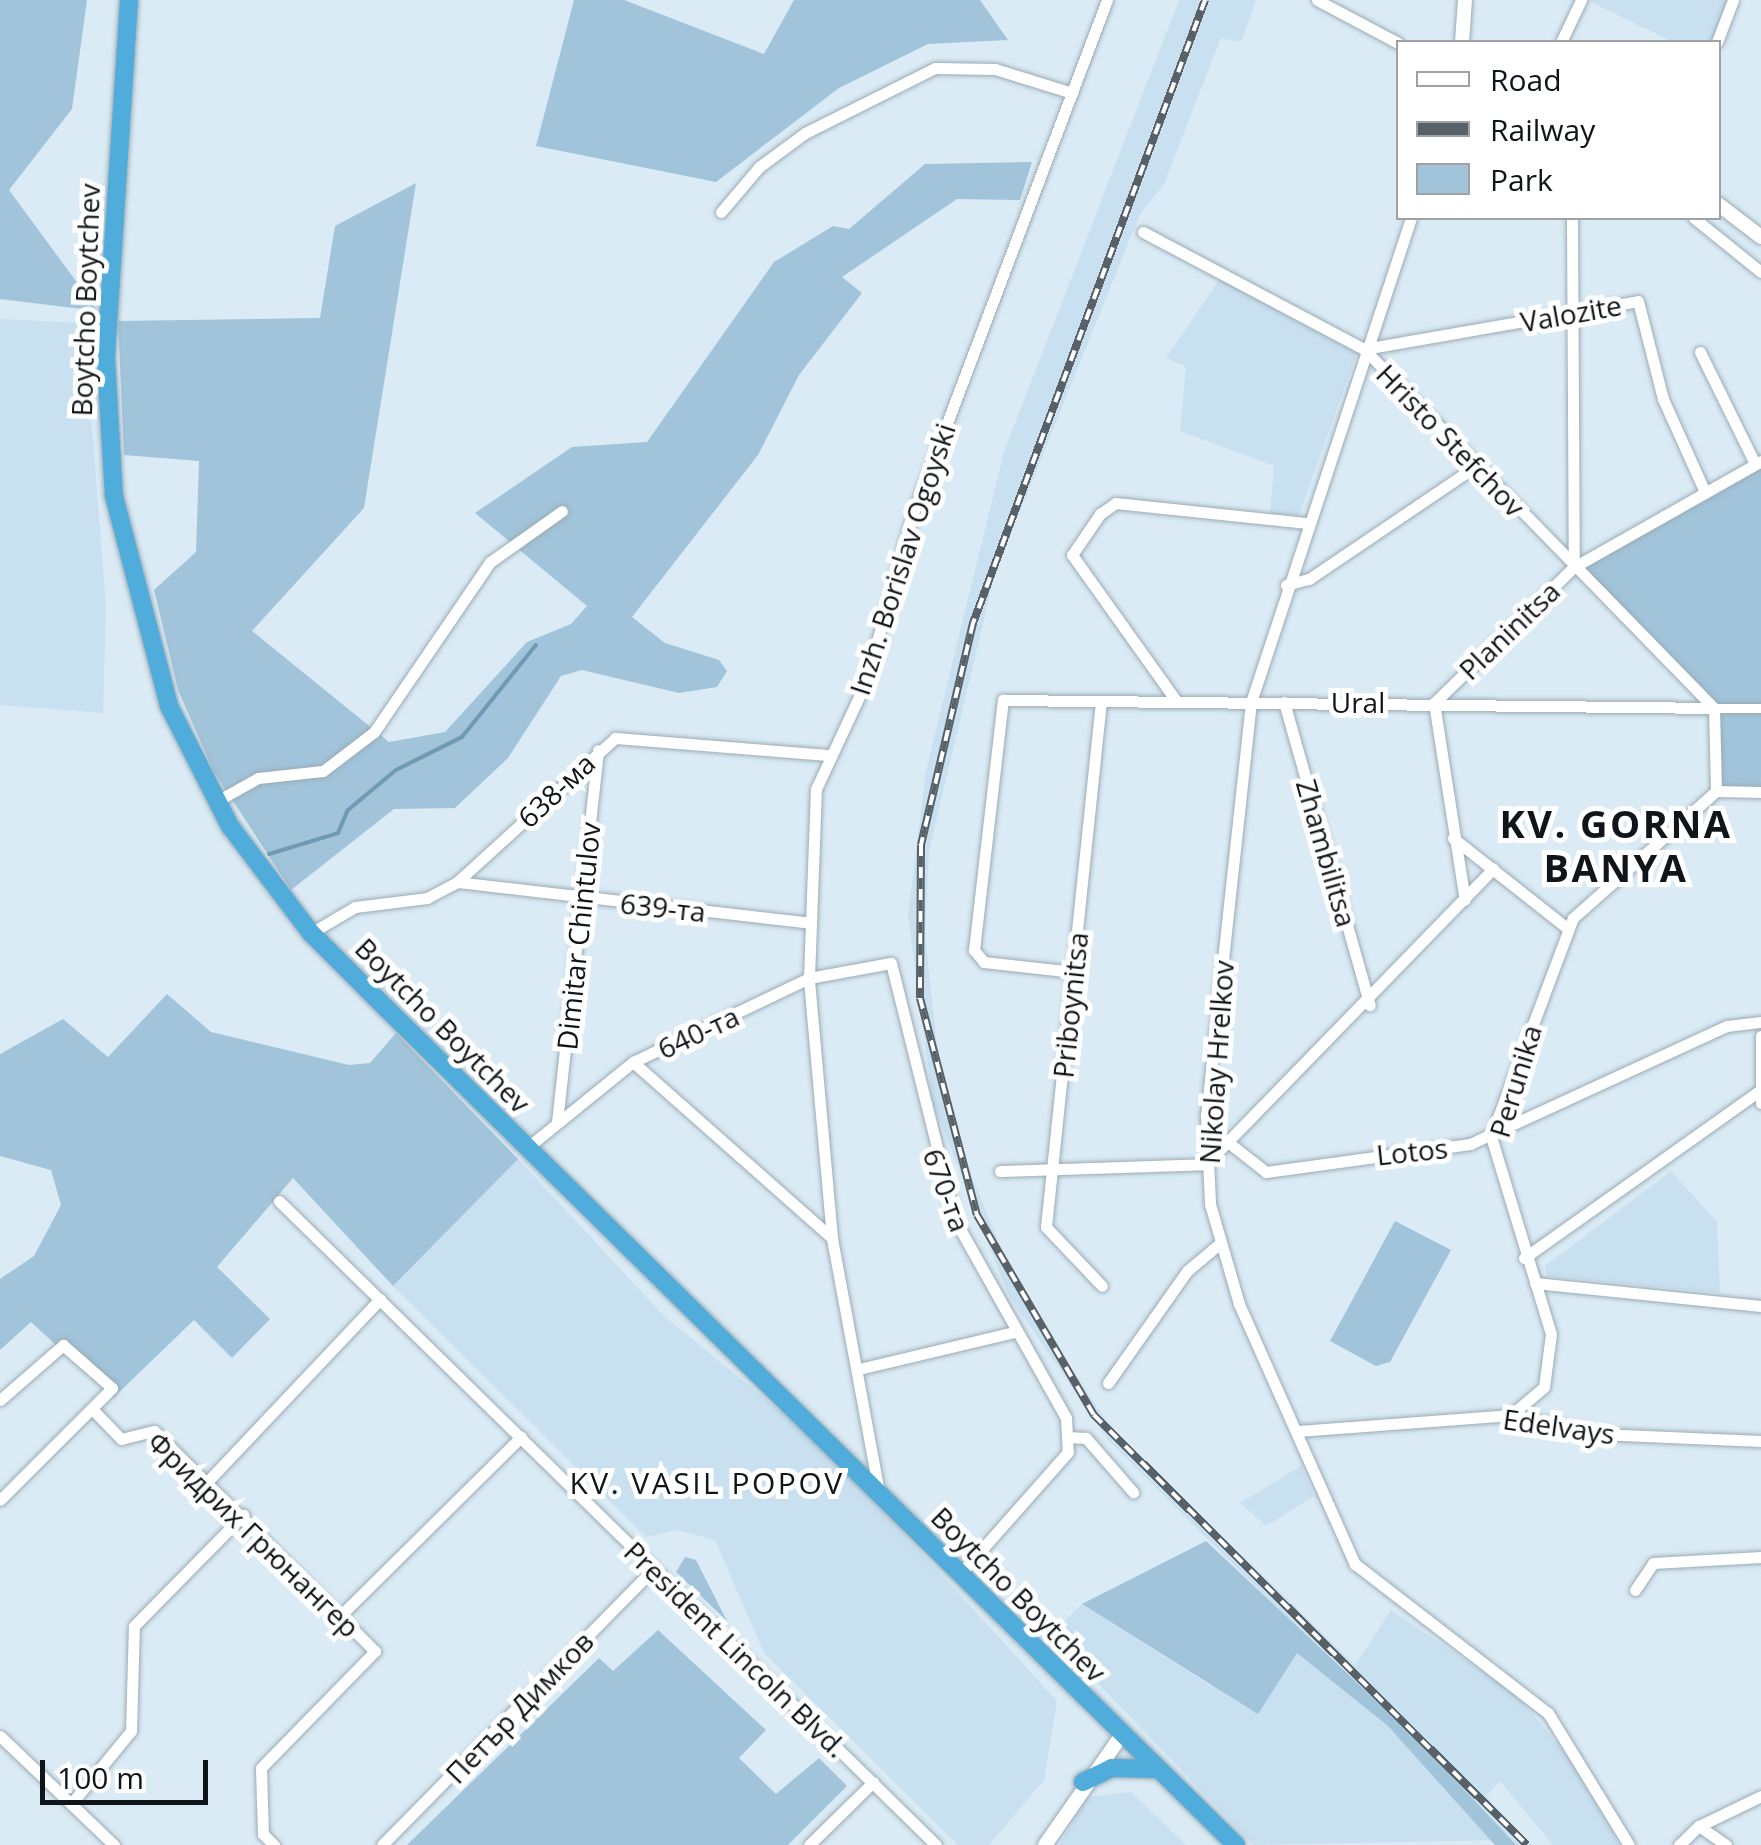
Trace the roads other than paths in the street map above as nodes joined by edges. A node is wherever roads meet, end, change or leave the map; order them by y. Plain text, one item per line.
1 (129, 0) edge
2 (1107, 0) edge
3 (1318, 0) edge
4 (1465, 0) edge
5 (1582, 0) edge
6 (1734, 0) edge
7 (1462, 40) edge
8 (1562, 40) edge
9 (1718, 40) edge
10 (1396, 42) edge
11 (1072, 93) junction
12 (1721, 206) edge
13 (722, 212) dead end
14 (1410, 220) edge
15 (1572, 220) edge
16 (1696, 220) edge
17 (1143, 232) dead end
18 (1761, 237) edge
19 (1761, 272) edge
20 (1574, 312) junction
21 (1364, 349) junction
22 (1700, 352) dead end
23 (1758, 463) edge
24 (1476, 466) junction
25 (1704, 492) junction
26 (562, 510) dead end
27 (1306, 523) junction
28 (1574, 567) junction
29 (1286, 585) junction
30 (1101, 701) junction
31 (1177, 702) junction
32 (1252, 702) junction
33 (1284, 702) junction
34 (1434, 703) junction
35 (1714, 708) junction
36 (1761, 708) edge
37 (598, 750) junction
38 (828, 756) junction
39 (1716, 792) junction
40 (1761, 792) edge
41 (217, 801) junction
42 (1453, 838) junction
43 (1493, 870) junction
44 (457, 882) junction
45 (584, 898) junction
46 (1465, 900) junction
47 (809, 922) junction
48 (1567, 928) junction
49 (312, 932) junction
50 (890, 963) joint
51 (1074, 972) junction
52 (809, 978) junction
53 (1370, 1005) junction
54 (1761, 1022) edge
55 (1761, 1036) edge
56 (633, 1062) junction
57 (1761, 1062) edge
58 (1760, 1097) edge
59 (557, 1122) junction
60 (1492, 1136) junction
61 (1230, 1142) junction
62 (528, 1148) junction
63 (1206, 1164) junction
64 (1052, 1166) junction
65 (1000, 1171) dead end
66 (278, 1200) dead end
67 (832, 1238) junction
68 (1218, 1245) junction
69 (1524, 1258) junction
70 (1535, 1282) junction
71 (1102, 1286) dead end
72 (380, 1299) junction
73 (1761, 1306) edge
74 (1014, 1332) junction
75 (858, 1369) junction
76 (1108, 1384) dead end
77 (0, 1400) edge
78 (94, 1410) junction
79 (1510, 1415) junction
80 (1298, 1431) junction
81 (521, 1437) junction
82 (1067, 1438) junction
83 (1761, 1441) edge
84 (207, 1482) junction
85 (1133, 1492) dead end
86 (880, 1493) junction
87 (0, 1500) edge
88 (243, 1516) junction
89 (1761, 1557) edge
90 (654, 1568) junction
91 (960, 1574) junction
92 (1635, 1590) dead end
93 (342, 1614) junction
94 (0, 1736) edge
95 (1120, 1736) junction
96 (1156, 1769) junction
97 (873, 1782) junction
98 (1083, 1782) junction
99 (1761, 1796) edge
100 (71, 1804) junction
101 (1699, 1826) junction
102 (114, 1845) edge
103 (274, 1845) edge
104 (382, 1845) edge
105 (809, 1845) edge
106 (936, 1845) edge
107 (1046, 1845) edge
108 (1236, 1845) edge
109 (1630, 1845) edge
110 (1679, 1845) edge
111 (1726, 1845) edge

1 - 41 highway, Boytcho Boytchev
2 - 11 street, Inzh. Borislav Ogoyski
3 - 10 street
4 - 7 street
5 - 8 street
6 - 9 street
11 - 13 street
11 - 38 street, Inzh. Borislav Ogoyski
12 - 18 street
14 - 21 street, Nikolay Hrelkov
15 - 20 street
16 - 19 street
17 - 21 street, Hristo Stefchov
20 - 21 street, Valozite
20 - 25 street, Valozite
20 - 28 street
21 - 24 street, Hristo Stefchov
21 - 27 street, Nikolay Hrelkov
22 - 23 street
23 - 25 street, Planinitsa
24 - 28 street, Hristo Stefchov
24 - 29 street
25 - 28 street, Planinitsa
26 - 41 street
27 - 29 street, Nikolay Hrelkov
27 - 31 street
28 - 34 street, Planinitsa
28 - 35 street, Hristo Stefchov
29 - 32 street, Nikolay Hrelkov
30 - 31 street, Ural
30 - 51 street, Priboynitsa
30 - 51 street, Ural
31 - 32 street, Ural
32 - 33 street, Ural
32 - 63 street, Nikolay Hrelkov
33 - 34 street, Ural
33 - 53 street, Zhambilitsa
34 - 35 street, Ural
34 - 42 street, Planinitsa
35 - 36 street
35 - 39 street
37 - 38 street, 638-ма
37 - 44 street, 638-ма
37 - 45 street, Dimitar Chintulov
38 - 47 street, Inzh. Borislav Ogoyski
39 - 40 street
39 - 48 street, Perunika
41 - 49 highway, Boytcho Boytchev
42 - 43 street
42 - 46 street, Planinitsa
43 - 46 street
43 - 48 street
44 - 45 street, 639-та
44 - 49 street, 638-ма
45 - 47 street, 639-та
45 - 59 street, Dimitar Chintulov
46 - 53 street
47 - 52 street, Inzh. Borislav Ogoyski
48 - 60 street, Perunika
49 - 62 highway, Boytcho Boytchev
50 - 52 street, 640-та
50 - 74 street, 670-та
51 - 64 street, Priboynitsa
52 - 56 street, 640-та
52 - 67 street, Inzh. Borislav Ogoyski
53 - 61 street
54 - 60 street, Lotos
55 - 57 street
56 - 59 street, 640-та
56 - 67 street
57 - 58 street
58 - 69 street
59 - 62 street, 640-та
60 - 61 street, Lotos
60 - 69 street, Perunika
61 - 63 street
62 - 86 highway, Boytcho Boytchev
63 - 64 street
63 - 68 street, Nikolay Hrelkov
64 - 65 street
64 - 71 street, Priboynitsa
66 - 72 street, President Lincoln Blvd.
67 - 75 street, Inzh. Borislav Ogoyski
68 - 76 street
68 - 80 street, Nikolay Hrelkov
69 - 70 street, Perunika
70 - 73 street
70 - 79 street, Perunika
72 - 81 street, President Lincoln Blvd.
72 - 84 street
74 - 75 street
74 - 82 street, 670-та
75 - 86 street, Inzh. Borislav Ogoyski
77 - 78 street
78 - 84 street, Фридрих Грюнангер
78 - 87 street
79 - 80 street, Edelvays
79 - 83 street, Edelvays
80 - 109 street, Nikolay Hrelkov
81 - 90 street, President Lincoln Blvd.
81 - 93 street
82 - 85 street
82 - 91 street
84 - 88 street, Фридрих Грюнангер
86 - 91 highway, Boytcho Boytchev
88 - 93 street, Фридрих Грюнангер
88 - 100 street
89 - 92 street
90 - 97 street, President Lincoln Blvd.
90 - 104 street, Петър Димков
91 - 95 highway, Boytcho Boytchev
93 - 103 street, Фридрих Грюнангер
94 - 100 street
95 - 96 highway, Boytcho Boytchev
95 - 98 street
96 - 98 highway
96 - 108 highway, Boytcho Boytchev
97 - 105 street
97 - 106 street, President Lincoln Blvd.
98 - 107 street
99 - 101 street
100 - 102 street
101 - 110 street
101 - 111 street

